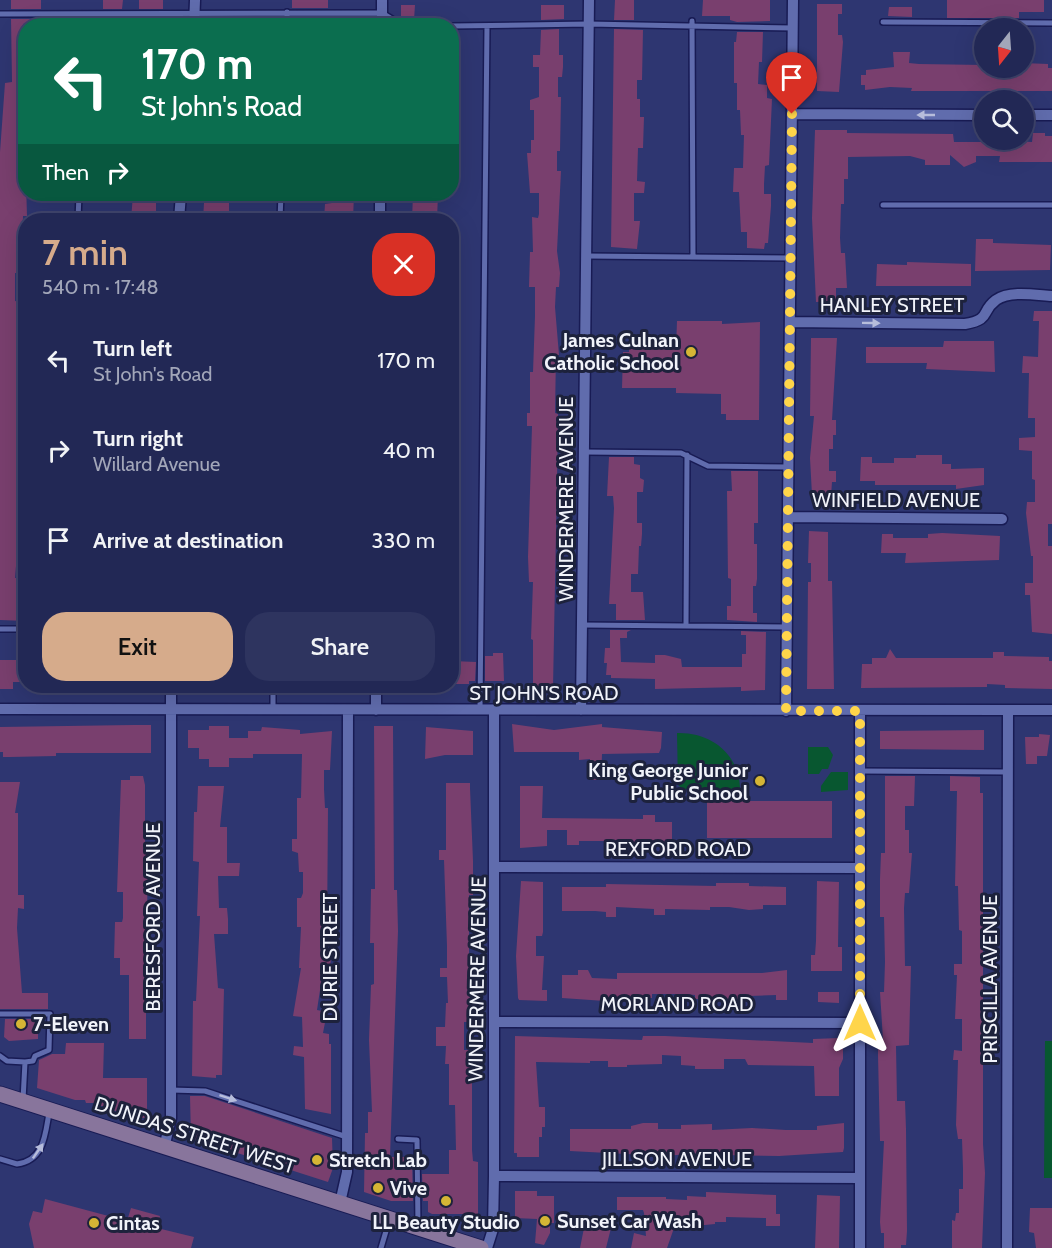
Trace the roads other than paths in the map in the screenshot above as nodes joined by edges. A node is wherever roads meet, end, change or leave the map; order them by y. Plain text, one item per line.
1 (195, 0) edge
2 (382, 0) edge
3 (589, 0) edge
4 (793, 0) edge
5 (287, 12) junction
6 (0, 14) edge
7 (91, 14) junction
8 (382, 14) junction
9 (91, 18) edge
10 (160, 18) edge
11 (194, 18) edge
12 (217, 18) edge
13 (287, 18) edge
14 (382, 18) edge
15 (389, 18) edge
16 (883, 22) dead end
17 (692, 23) junction
18 (1052, 23) edge
19 (589, 24) junction
20 (459, 26) edge
21 (488, 26) junction
22 (793, 28) junction
23 (792, 114) junction
24 (974, 115) edge
25 (1034, 115) edge
26 (1052, 115) edge
27 (1052, 205) edge
28 (883, 206) dead end
29 (587, 256) junction
30 (693, 257) junction
31 (791, 258) junction
32 (1052, 296) edge
33 (791, 322) junction
34 (585, 452) junction
35 (687, 455) junction
36 (788, 467) junction
37 (789, 518) junction
38 (1002, 519) dead end
39 (583, 626) junction
40 (686, 626) junction
41 (786, 627) junction
42 (0, 629) edge
43 (18, 629) edge
44 (171, 693) edge
45 (273, 693) edge
46 (376, 693) edge
47 (0, 709) edge
48 (171, 709) junction
49 (273, 710) junction
50 (348, 710) junction
51 (376, 710) junction
52 (494, 710) junction
53 (581, 710) junction
54 (1008, 710) junction
55 (1052, 710) edge
56 (480, 711) junction
57 (786, 711) junction
58 (860, 711) junction
59 (860, 771) junction
60 (1009, 772) junction
61 (496, 867) junction
62 (860, 868) junction
63 (0, 1014) edge
64 (494, 1022) junction
65 (860, 1023) junction
66 (0, 1056) edge
67 (25, 1062) junction
68 (171, 1090) junction
69 (0, 1094) edge
70 (23, 1101) junction
71 (50, 1109) junction
72 (347, 1137) junction
73 (398, 1139) dead end
74 (164, 1148) junction
75 (0, 1159) edge
76 (495, 1176) junction
77 (860, 1178) junction
78 (340, 1203) junction
79 (389, 1219) junction
80 (418, 1228) junction
81 (472, 1247) edge
82 (381, 1248) edge
83 (487, 1248) edge
84 (860, 1248) edge
85 (1007, 1248) edge

1 - 11 street
2 - 8 street
3 - 19 street, WINDERMERE AVENUE
4 - 22 street
5 - 8 lane
5 - 12 lane
5 - 13 lane
6 - 7 lane
7 - 9 lane
7 - 10 lane
8 - 14 street
8 - 15 lane
16 - 18 lane
17 - 19 lane
17 - 22 lane
17 - 30 lane
19 - 21 lane
19 - 29 street, WINDERMERE AVENUE
20 - 21 lane
21 - 56 lane
22 - 23 street
24 -> 23 street
23 - 31 street
25 - 26 street
27 - 28 lane
29 - 30 lane
29 - 34 street, WINDERMERE AVENUE
30 - 31 lane
31 - 33 street
33 -> 32 street, HANLEY STREET
33 - 36 street
34 - 35 lane
34 - 39 street, WINDERMERE AVENUE
35 - 36 lane
35 - 40 lane
36 - 37 street
37 - 38 street, WINFIELD AVENUE
37 - 41 street
39 - 40 lane
39 - 53 street, WINDERMERE AVENUE
40 - 41 lane
41 - 57 street
42 - 43 lane
44 - 48 street, BERESFORD AVENUE
45 - 49 lane
46 - 51 street
47 - 48 street, ST JOHN'S ROAD
48 - 49 street, ST JOHN'S ROAD
48 - 68 street, BERESFORD AVENUE
49 - 50 street, ST JOHN'S ROAD
50 - 51 street, ST JOHN'S ROAD
50 - 72 street, DURIE STREET
51 - 56 street, ST JOHN'S ROAD
52 - 53 street, ST JOHN'S ROAD
52 - 56 street, ST JOHN'S ROAD
52 - 61 street, WINDERMERE AVENUE
53 - 57 street, ST JOHN'S ROAD
54 - 55 street, ST JOHN'S ROAD
54 - 58 street, ST JOHN'S ROAD
54 - 60 street, PRISCILLA AVENUE
57 - 58 street, ST JOHN'S ROAD
58 - 59 street
59 - 60 lane
59 - 62 street
60 - 85 street, PRISCILLA AVENUE
61 - 62 street, REXFORD ROAD
61 - 64 street, WINDERMERE AVENUE
62 - 65 street
63 - 67 lane
64 - 65 street, MORLAND ROAD
64 - 76 street, WINDERMERE AVENUE
65 - 77 street
66 - 67 lane
67 - 70 lane
68 -> 72 lane
68 - 74 street, BERESFORD AVENUE
69 - 70 main road, DUNDAS STREET WEST
70 - 71 main road, DUNDAS STREET WEST
71 - 74 main road, DUNDAS STREET WEST
75 -> 71 lane
72 - 78 street, DURIE STREET
73 - 80 lane
74 - 78 main road, DUNDAS STREET WEST
76 - 77 street, JILLSON AVENUE
76 - 83 street, WINDERMERE AVENUE
77 - 84 street
78 - 79 main road, DUNDAS STREET WEST
79 - 80 main road, DUNDAS STREET WEST
79 - 82 lane
80 - 81 main road, DUNDAS STREET WEST

